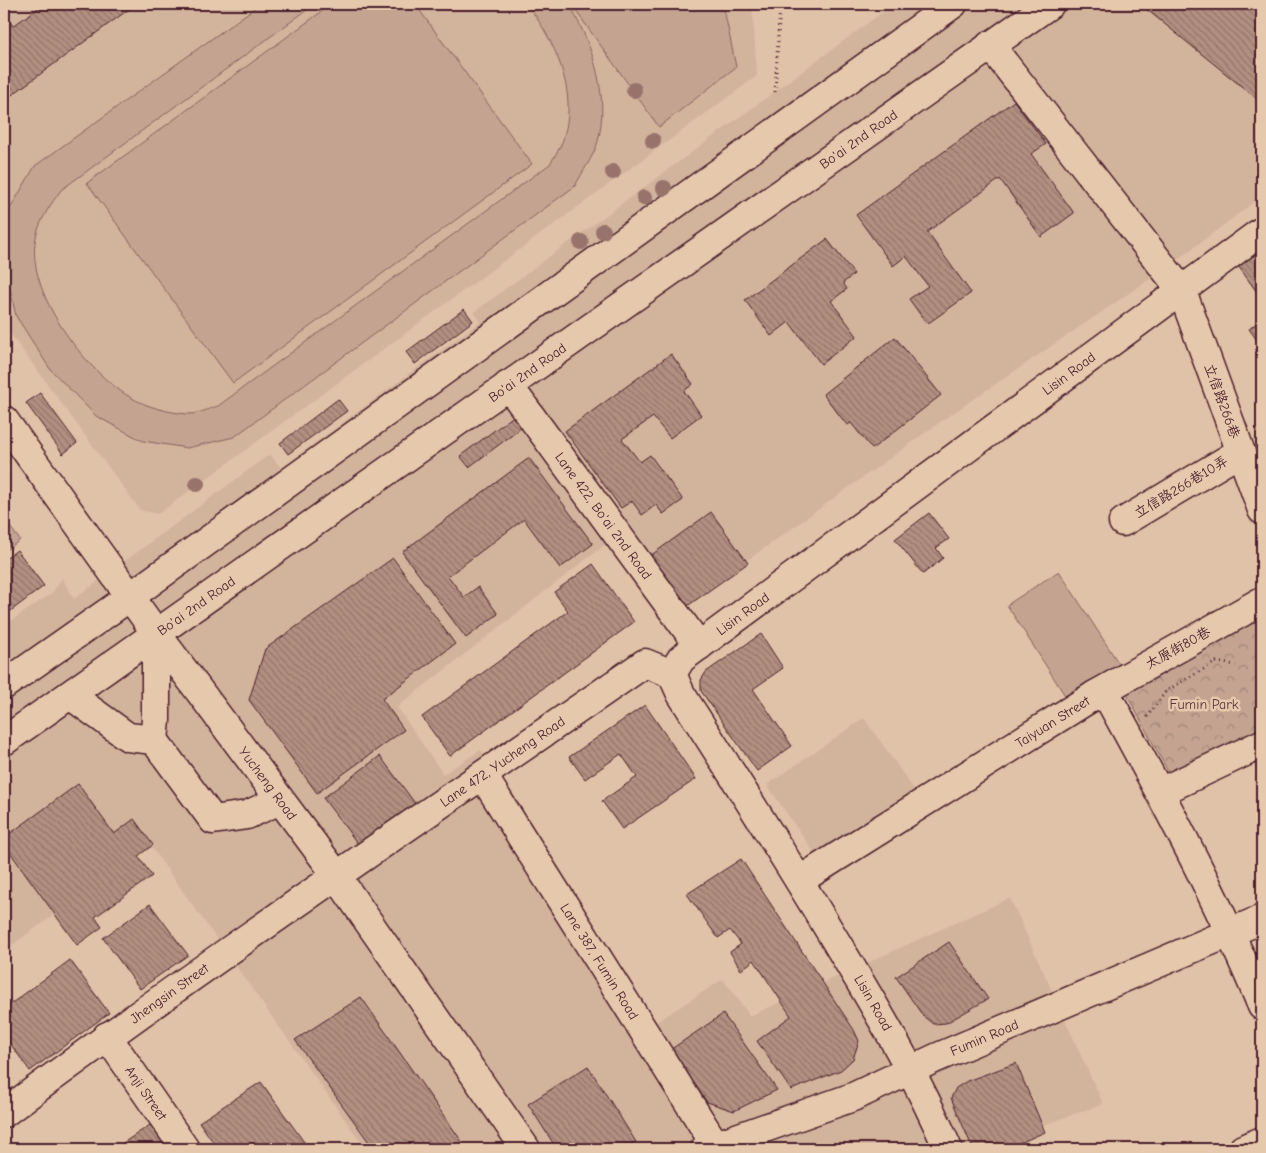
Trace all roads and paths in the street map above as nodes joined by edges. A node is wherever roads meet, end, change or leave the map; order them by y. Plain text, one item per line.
1 (780, 4) edge
2 (953, 4) edge
3 (1050, 4) edge
4 (990, 45) junction
5 (775, 92) dead end
6 (1262, 231) edge
7 (1182, 291) junction
8 (508, 385) junction
9 (4, 420) edge
10 (1240, 452) junction
11 (1262, 510) edge
12 (1123, 522) dead end
13 (132, 596) junction
14 (1262, 601) edge
15 (156, 632) junction
16 (699, 646) junction
17 (1236, 665) dead end
18 (672, 674) junction
19 (4, 685) edge
20 (70, 695) junction
21 (1095, 695) junction
22 (1151, 725) dead end
23 (154, 740) junction
24 (4, 741) edge
25 (1262, 744) edge
26 (483, 776) junction
27 (1160, 792) junction
28 (280, 800) junction
29 (336, 876) junction
30 (800, 880) junction
31 (1262, 919) edge
32 (1231, 932) junction
33 (1262, 1006) edge
34 (107, 1036) junction
35 (910, 1070) junction
36 (4, 1113) edge
37 (1262, 1141) edge
38 (713, 1148) edge
39 (185, 1149) edge
40 (526, 1149) edge
41 (948, 1149) edge
42 (1242, 1149) edge

1 - 5 path
2 - 13 street
3 - 4 street, Bo'ai 2nd Road
4 - 7 street, 立信路266巷
4 - 8 street, Bo'ai 2nd Road
6 - 7 street, Lisin Road
7 - 10 street, 立信路266巷
7 - 16 street, Lisin Road
8 - 15 street, Bo'ai 2nd Road
8 - 16 street, Lane 422, Bo'ai 2nd Road
9 - 13 street, Yucheng Road
10 - 11 street, 立信路266巷
10 - 12 street, 立信路266巷10弄
13 - 15 street, Yucheng Road
13 - 19 street
14 - 21 street, 太原街80巷
15 - 20 street, Bo'ai 2nd Road
15 - 23 street
15 - 28 street, Yucheng Road
16 - 18 street, Lisin Road
17 - 22 path
18 - 26 street, Lane 472, Yucheng Road
18 - 30 street, Lisin Road
20 - 23 street
20 - 24 street, Bo'ai 2nd Road
21 - 27 street, Taiyuan Street
21 - 30 street, Taiyuan Street
23 - 28 street
25 - 27 street
26 - 29 street, Lane 472, Yucheng Road
26 - 38 street, Lane 387, Fumin Road
27 - 32 street, Taiyuan Street
28 - 29 street, Yucheng Road
29 - 34 street, Jhengsin Street
29 - 40 street, Yucheng Road
30 - 35 street, Lisin Road
31 - 32 street, Fumin Road
32 - 33 street, Taiyuan Street
32 - 35 street, Fumin Road
34 - 36 street, Jhengsin Street
34 - 39 street, Anji Street
35 - 38 street, Fumin Road
35 - 41 street, Lisin Road
37 - 42 street

